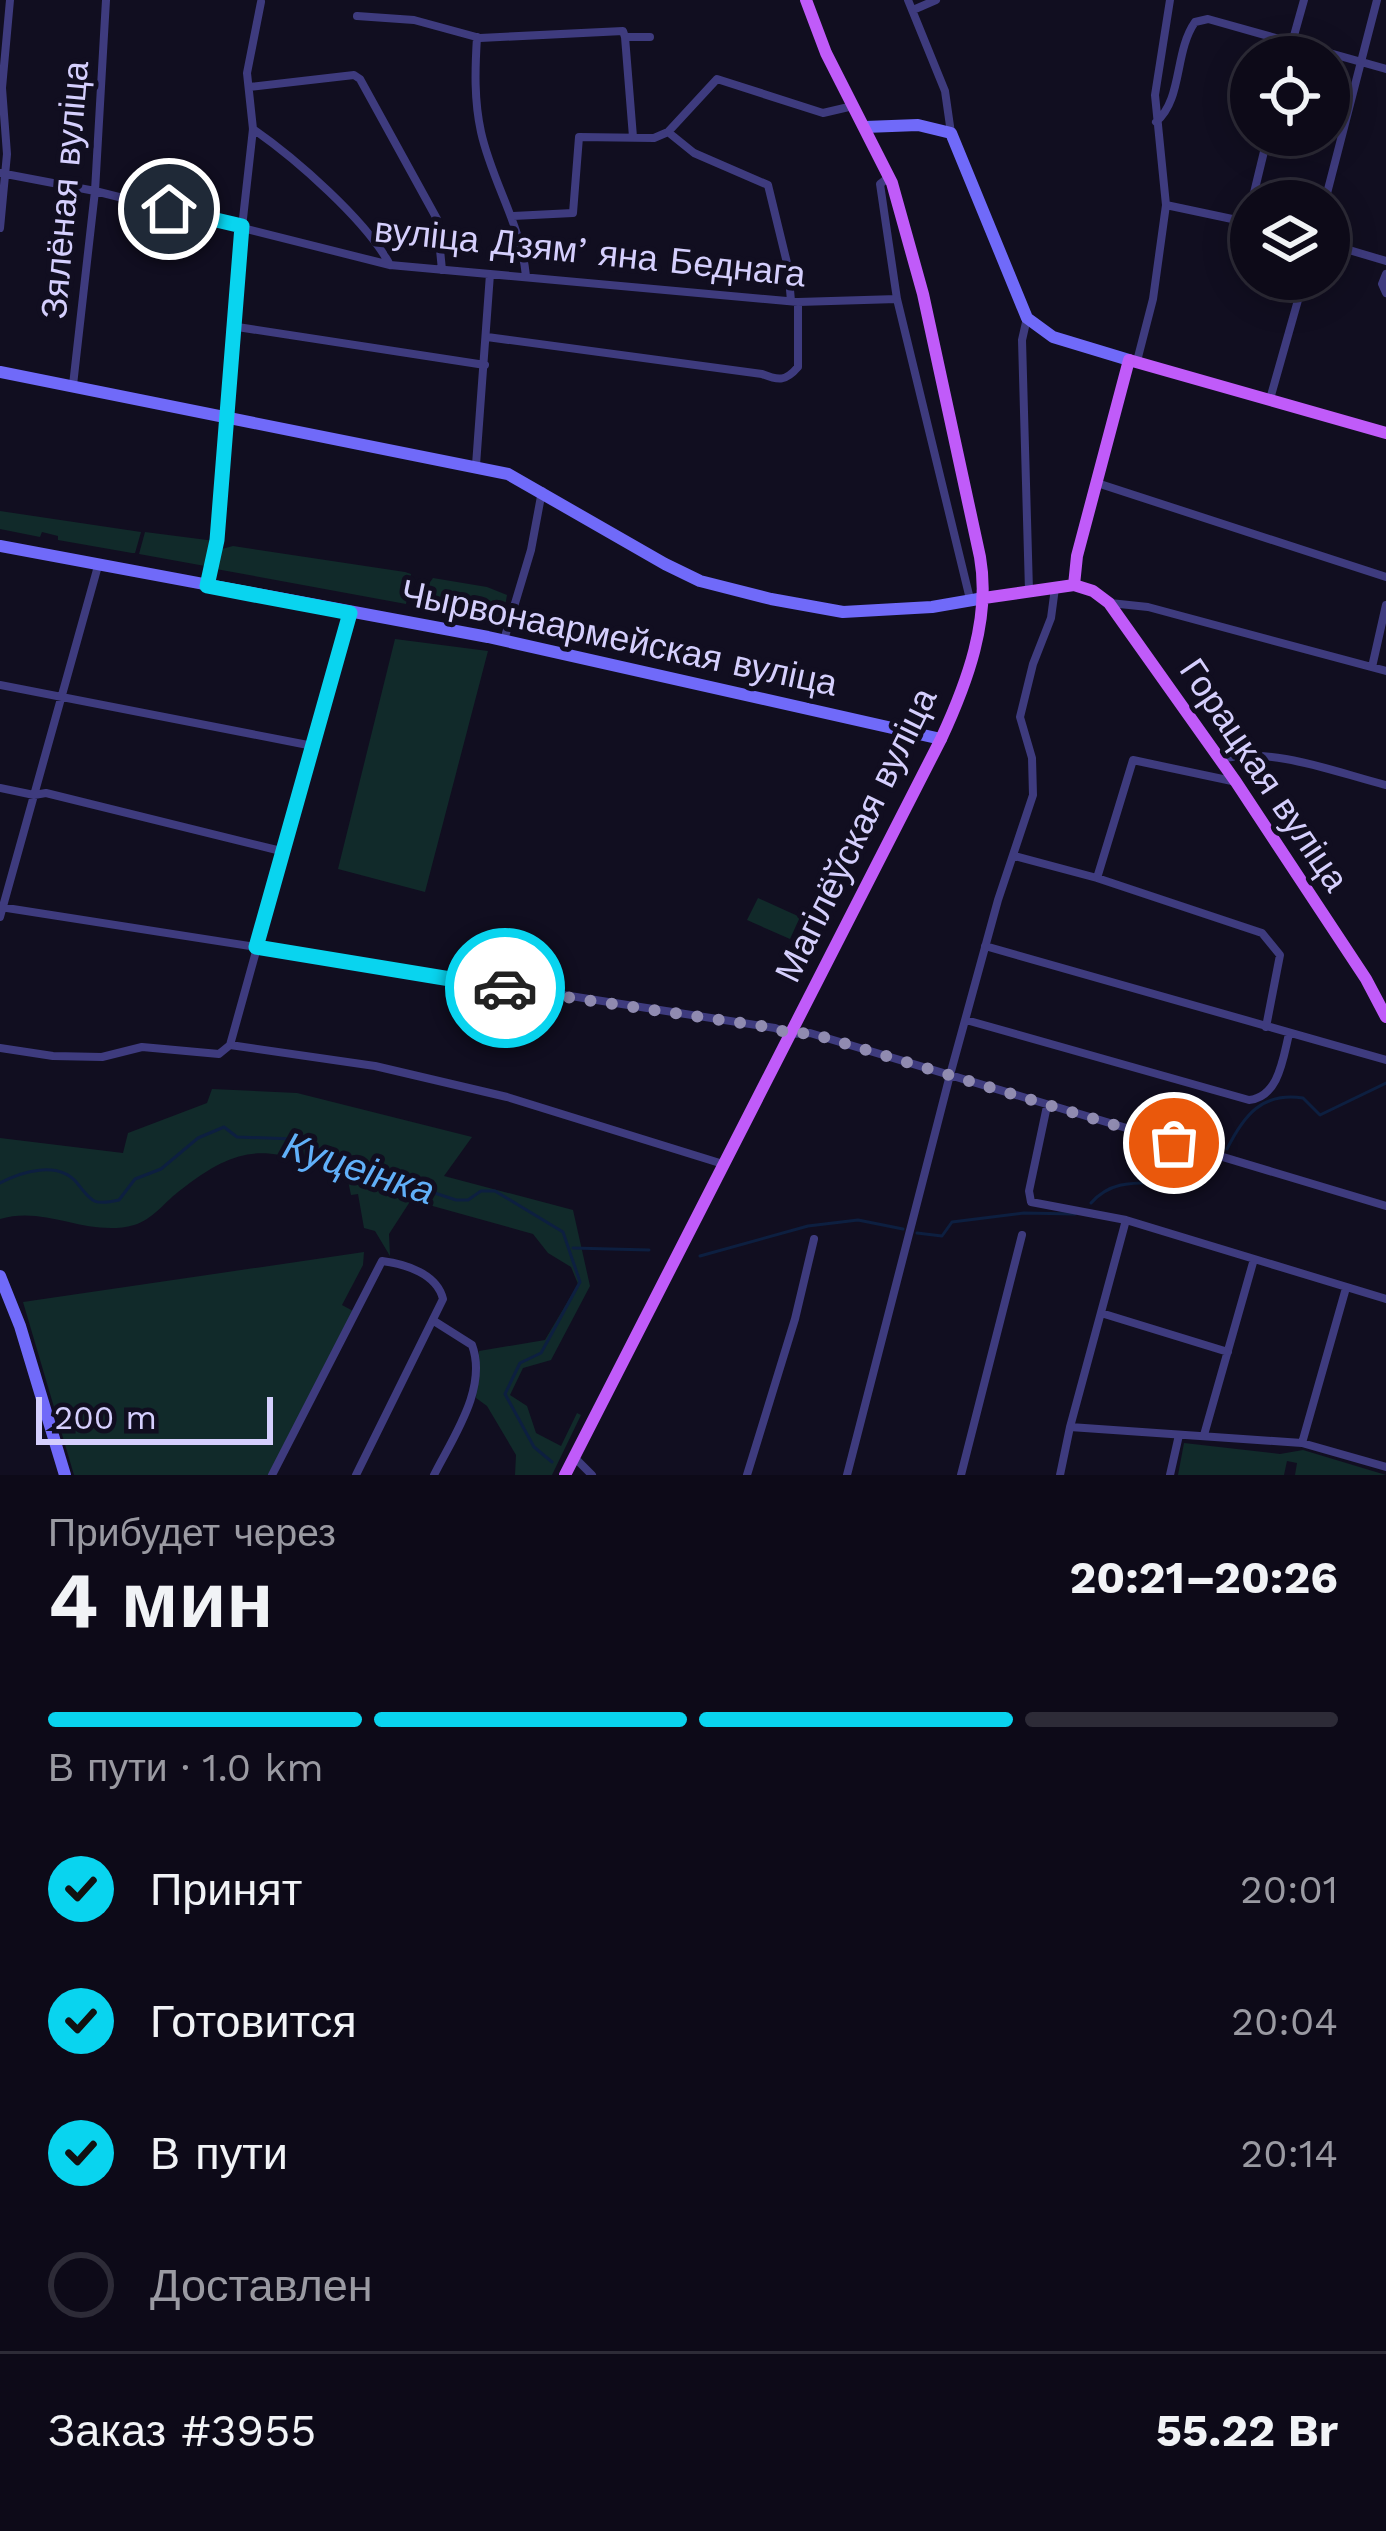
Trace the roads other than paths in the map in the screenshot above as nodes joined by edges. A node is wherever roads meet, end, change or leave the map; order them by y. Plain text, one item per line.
1 (10, 0) edge
2 (106, 0) edge
3 (806, 0) edge
4 (936, 0) edge
5 (1170, 0) edge
6 (1304, 0) edge
7 (1377, 0) edge
8 (261, 2) edge
9 (910, 5) edge
10 (357, 16) dead end
11 (1270, 36) edge
12 (1294, 36) edge
13 (477, 37) junction
14 (625, 37) junction
15 (650, 37) dead end
16 (1350, 58) edge
17 (1360, 61) junction
18 (1386, 69) edge
19 (248, 87) junction
20 (854, 106) junction
21 (1155, 123) junction
22 (866, 127) junction
23 (253, 129) junction
24 (668, 132) junction
25 (951, 134) junction
26 (633, 137) junction
27 (2, 173) edge
28 (890, 177) junction
29 (1330, 180) edge
30 (95, 191) junction
31 (1166, 205) junction
32 (513, 216) junction
33 (1230, 218) edge
34 (242, 226) junction
35 (0, 228) edge
36 (1350, 249) edge
37 (1386, 261) edge
38 (390, 265) junction
39 (442, 270) junction
40 (490, 274) junction
41 (1386, 274) edge
42 (526, 276) junction
43 (1386, 293) edge
44 (897, 299) junction
45 (1298, 300) edge
46 (795, 302) junction
47 (1028, 318) junction
48 (231, 326) junction
49 (487, 337) junction
50 (1132, 361) junction
51 (485, 365) junction
52 (0, 371) edge
53 (73, 385) junction
54 (1269, 401) junction
55 (226, 414) junction
56 (1386, 433) edge
57 (476, 465) junction
58 (1097, 483) junction
59 (542, 490) junction
60 (0, 546) edge
61 (98, 566) junction
62 (1386, 578) edge
63 (1074, 585) junction
64 (207, 586) junction
65 (1054, 588) junction
66 (1029, 591) junction
67 (977, 600) junction
68 (1109, 603) junction
69 (1386, 605) edge
70 (350, 613) junction
71 (504, 640) junction
72 (1372, 667) junction
73 (1386, 671) edge
74 (0, 685) edge
75 (63, 697) junction
76 (941, 739) junction
77 (313, 746) junction
78 (1220, 759) junction
79 (1236, 782) junction
80 (1386, 785) edge
81 (0, 788) edge
82 (34, 795) junction
83 (281, 850) junction
84 (1016, 856) junction
85 (1097, 878) junction
86 (1, 910) edge
87 (986, 946) junction
88 (256, 947) junction
89 (1386, 1017) edge
90 (966, 1021) junction
91 (1266, 1028) junction
92 (790, 1034) junction
93 (1289, 1034) junction
94 (230, 1046) junction
95 (0, 1048) edge
96 (1386, 1060) edge
97 (950, 1076) junction
98 (1047, 1106) junction
99 (723, 1164) junction
100 (1386, 1206) edge
101 (1126, 1220) junction
102 (1022, 1235) dead end
103 (814, 1239) dead end
104 (1254, 1259) junction
105 (0, 1276) edge
106 (1346, 1288) junction
107 (1386, 1299) edge
108 (1101, 1312) junction
109 (434, 1321) junction
110 (1228, 1352) junction
111 (1070, 1427) junction
112 (1179, 1435) junction
113 (1204, 1435) junction
114 (1302, 1443) junction
115 (574, 1456) junction
116 (1386, 1467) edge
117 (65, 1475) edge
118 (272, 1475) edge
119 (356, 1475) edge
120 (434, 1475) edge
121 (565, 1475) edge
122 (592, 1475) edge
123 (747, 1475) edge
124 (847, 1475) edge
125 (961, 1475) edge
126 (1060, 1475) edge
127 (1170, 1475) edge

1 - 27 street
2 - 30 street, Зялёная вуліца
3 - 20 main road, Магілёўская вуліца
4 - 9 street
5 - 21 street
6 - 12 street
7 - 17 street
8 - 19 street
9 - 25 street
10 - 13 street
11 - 21 street
13 - 14 street
13 - 32 street
14 - 15 street
14 - 26 street
16 - 17 street
17 - 18 street
17 - 29 street
19 - 23 street
19 - 39 street
20 - 22 main road, Магілёўская вуліца
20 - 24 street
21 - 31 street
22 - 25 main road
22 - 28 main road, Магілёўская вуліца
23 - 34 street
23 - 38 street
24 - 26 street
24 - 46 street
25 - 47 main road
26 - 32 street
27 - 30 street, вуліца Дзямʼяна Беднага
27 - 35 street
28 - 44 street
28 - 67 main road, Магілёўская вуліца
30 - 34 street, вуліца Дзямʼяна Беднага
30 - 53 street, Зялёная вуліца
31 - 33 street
31 - 50 street
32 - 42 street
34 - 38 street, вуліца Дзямʼяна Беднага
34 - 48 street
36 - 37 street
38 - 39 street, вуліца Дзямʼяна Беднага
39 - 40 street, вуліца Дзямʼяна Беднага
40 - 42 street, вуліца Дзямʼяна Беднага
40 - 49 street
41 - 43 street
42 - 46 street, вуліца Дзямʼяна Беднага
44 - 46 street, вуліца Дзямʼяна Беднага
44 - 67 street
45 - 54 street
46 - 49 street
47 - 50 main road
47 - 66 street
48 - 51 street
48 - 55 street
49 - 51 street
50 - 54 main road
50 - 58 main road
51 - 57 street
52 - 53 main road
53 - 55 main road
54 - 56 main road
55 - 57 main road
55 - 64 street
57 - 59 main road
58 - 62 street
58 - 63 main road
59 - 67 main road
59 - 71 street
60 - 61 main road, Чырвонаармейская вуліца
61 - 64 main road, Чырвонаармейская вуліца
61 - 75 street
63 - 65 main road
63 - 68 main road, Горацкая вуліца
64 - 70 main road, Чырвонаармейская вуліца
65 - 66 main road
65 - 84 street
66 - 67 main road
67 - 76 main road, Магілёўская вуліца
68 - 72 street
68 - 78 main road, Горацкая вуліца
69 - 72 street
70 - 71 main road, Чырвонаармейская вуліца
70 - 77 street
71 - 76 main road, Чырвонаармейская вуліца
72 - 73 street
74 - 75 street
75 - 77 street
75 - 82 street
76 - 92 main road, Магілёўская вуліца
77 - 83 street
78 - 79 main road, Горацкая вуліца
78 - 80 street
79 - 85 street
79 - 89 main road, Горацкая вуліца
81 - 82 street
82 - 83 street
82 - 86 street
83 - 88 street
84 - 85 street
84 - 87 street
85 - 91 street
86 - 88 street
87 - 90 street
87 - 91 street
88 - 92 street
88 - 94 street
90 - 93 street
90 - 97 street
91 - 93 street
92 - 97 street
92 - 99 main road, Магілёўская вуліца
93 - 96 street
94 - 95 street
94 - 99 street
97 - 98 street
97 - 124 street
98 - 100 street
98 - 101 street
99 - 115 main road, Магілёўская вуліца
101 - 104 street
101 - 108 street
102 - 125 street
103 - 123 street
104 - 106 street
104 - 110 street
105 - 117 main road
106 - 107 street
106 - 114 street
108 - 110 street
108 - 111 street
109 - 118 street
109 - 119 street
109 - 120 street
110 - 113 street
111 - 112 street
111 - 126 street
112 - 113 street
112 - 127 street
113 - 114 street
114 - 116 street
115 - 121 main road, Магілёўская вуліца
115 - 122 street

